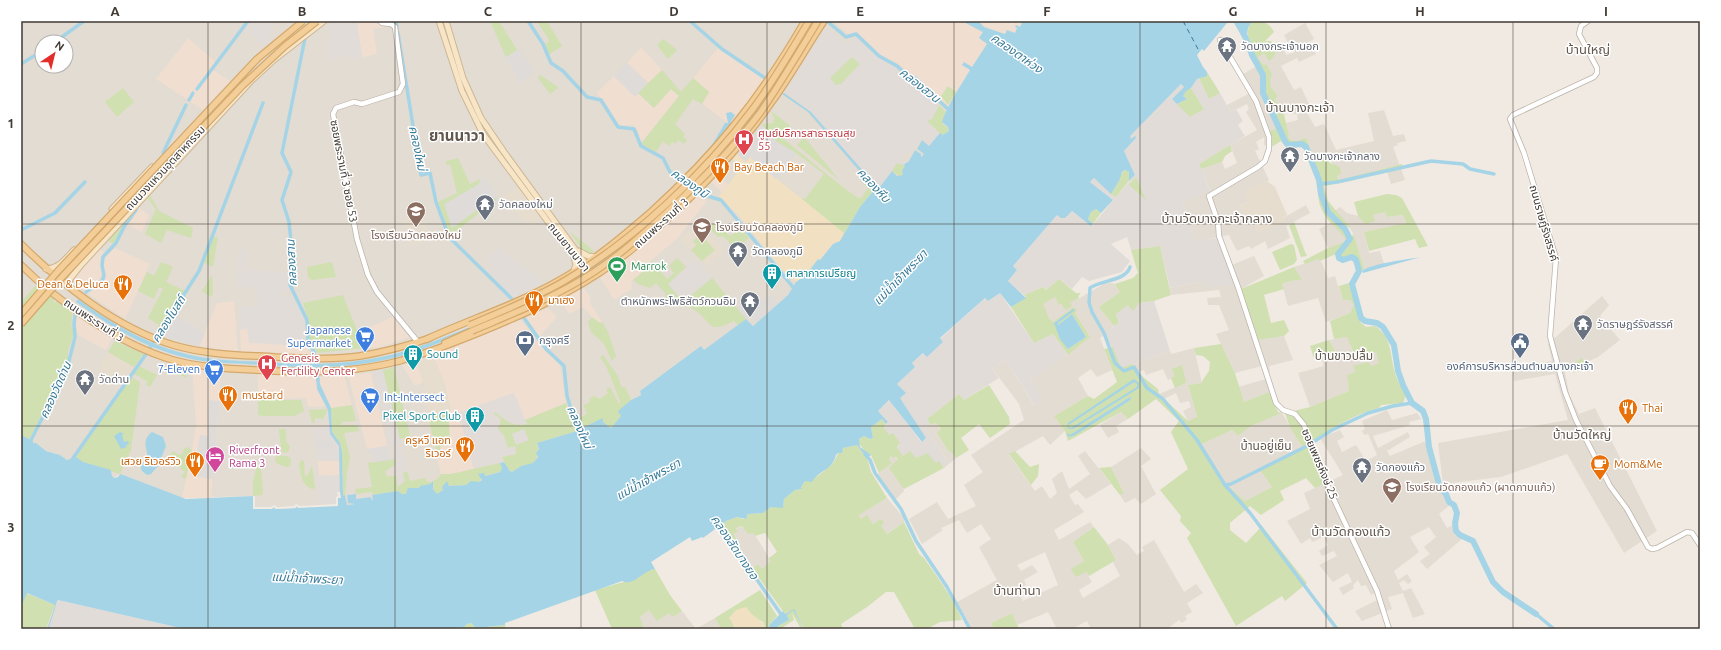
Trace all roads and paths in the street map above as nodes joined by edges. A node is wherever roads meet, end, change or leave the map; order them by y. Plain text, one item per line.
1 (302, 21) edge
2 (317, 21) edge
3 (324, 21) edge
4 (380, 21) edge
5 (439, 21) edge
6 (446, 21) edge
7 (805, 21) edge
8 (809, 21) edge
9 (818, 21) edge
10 (824, 21) edge
11 (1588, 21) edge
12 (1220, 40) dead end
13 (792, 57) junction
14 (206, 110) junction
15 (216, 118) junction
16 (516, 167) junction
17 (524, 189) junction
18 (631, 230) junction
19 (640, 243) junction
20 (21, 244) edge
21 (577, 249) junction
22 (75, 250) junction
23 (574, 255) junction
24 (596, 257) junction
25 (86, 259) junction
26 (21, 265) edge
27 (586, 266) junction
28 (46, 269) junction
29 (573, 273) junction
30 (592, 274) junction
31 (559, 281) junction
32 (69, 286) junction
33 (566, 293) junction
34 (21, 314) edge
35 (21, 324) edge
36 (427, 339) junction
37 (418, 342) junction
38 (436, 348) junction
39 (1700, 545) edge
40 (1389, 629) edge

1 - 14 main road, ถนนวงแหวนอุตสาหกรรม
1 - 34 main road, ถนนวงแหวนอุตสาหกรรม, bridge
2 - 35 main road, ถนนวงแหวนอุตสาหกรรม, bridge
3 - 15 main road, ถนนวงแหวนอุตสาหกรรม
4 - 37 street, ซอยพระรามที่ 3 ซอย 53
5 - 17 main road, ถนนยานนาวา
6 - 16 main road, ถนนยานนาวา
7 - 13 main road, ถนนพระรามที่ 3
8 - 36 main road, ถนนพระรามที่ 3, bridge
9 - 38 main road, ถนนพระรามที่ 3, bridge
10 - 13 main road, ถนนพระรามที่ 3
11 - 39 street, ถนนราษฎ์รังสรรค์
12 - 40 street, ซอยเพชรหึงษ์ 25
13 - 18 main road, ถนนพระรามที่ 3
13 - 19 main road, ถนนพระรามที่ 3
14 - 15 main road
14 - 22 main road, ถนนวงแหวนอุตสาหกรรม
15 - 25 main road, ถนนวงแหวนอุตสาหกรรม
16 - 17 main road
16 - 21 main road, ถนนยานนาวา
17 - 23 main road, ถนนยานนาวา
18 - 19 main road
18 - 24 main road, ถนนพระรามที่ 3
19 - 30 main road, ถนนพระรามที่ 3
20 - 28 main road, ถนนพระรามที่ 3
21 - 24 main road
21 - 27 main road, ถนนยานนาวา
22 - 25 main road
22 - 28 main road, ถนนวงแหวนอุตสาหกรรม
23 - 27 main road, ถนนยานนาวา
23 - 29 main road
24 - 27 main road, ถนนพระรามที่ 3
25 - 32 main road, ถนนวงแหวนอุตสาหกรรม
26 - 38 main road, ถนนพระรามที่ 3
27 - 29 main road, ถนนพระรามที่ 3
27 - 30 main road, ถนนยานนาวา, bridge
28 - 32 main road, ถนนพระรามที่ 3
29 - 31 main road, ถนนพระรามที่ 3
30 - 33 main road, ถนนพระรามที่ 3
31 - 33 main road
31 - 36 main road, ถนนพระรามที่ 3
32 - 37 main road, ถนนพระรามที่ 3
33 - 38 main road, ถนนพระรามที่ 3
36 - 37 main road, ถนนพระรามที่ 3

